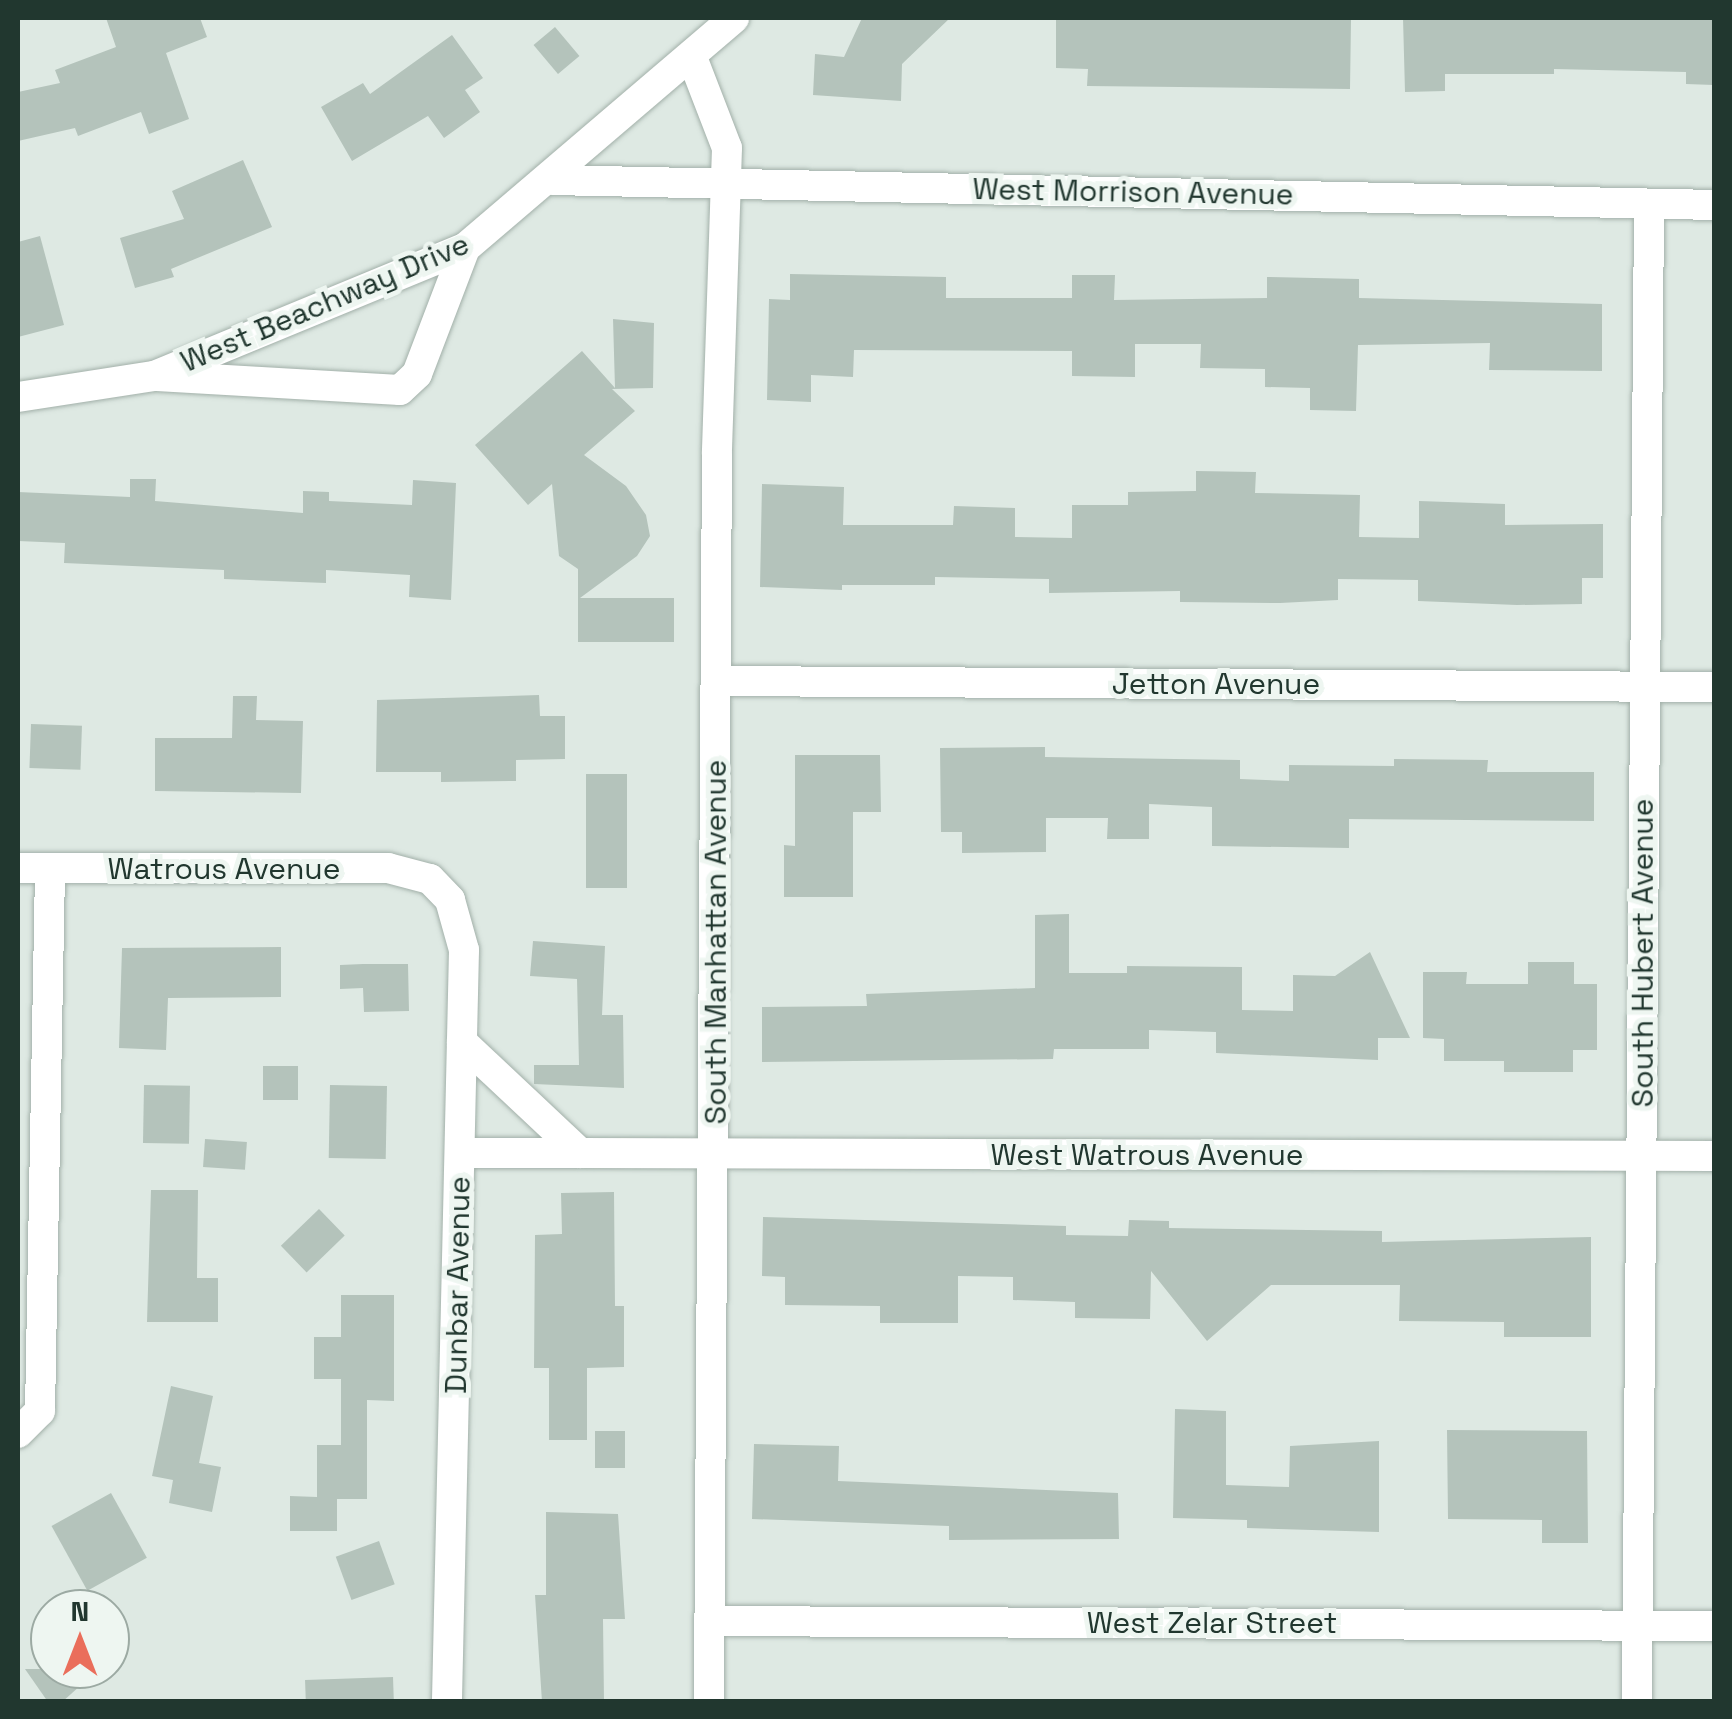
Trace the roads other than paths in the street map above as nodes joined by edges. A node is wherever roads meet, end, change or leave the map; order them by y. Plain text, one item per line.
1 (734, 18) edge
2 (692, 60) junction
3 (552, 180) junction
4 (724, 182) junction
5 (1649, 204) junction
6 (1714, 204) edge
7 (466, 248) junction
8 (154, 376) junction
9 (18, 397) edge
10 (718, 681) junction
11 (1645, 687) junction
12 (1714, 687) edge
13 (18, 868) edge
14 (50, 870) junction
15 (430, 879) joint
16 (462, 1042) junction
17 (461, 1153) junction
18 (580, 1153) junction
19 (714, 1153) junction
20 (1642, 1156) junction
21 (1714, 1156) edge
22 (18, 1434) edge
23 (710, 1621) junction
24 (1638, 1626) junction
25 (1714, 1626) edge
26 (448, 1702) edge
27 (709, 1702) edge
28 (1637, 1702) edge

1 - 2 street, West Beachway Drive
2 - 3 street, West Beachway Drive
2 - 4 street
3 - 4 street, West Morrison Avenue
3 - 7 street, West Beachway Drive
4 - 5 street, West Morrison Avenue
4 - 10 street, South Manhattan Avenue
5 - 6 street, West Morrison Avenue
5 - 11 street, South Hubert Avenue
7 - 8 street, West Beachway Drive
7 - 8 street
8 - 9 street, West Beachway Drive
10 - 11 street, Jetton Avenue
10 - 19 street, South Manhattan Avenue
11 - 12 street, Jetton Avenue
11 - 20 street, South Hubert Avenue
13 - 14 street, Watrous Avenue
14 - 15 street, Watrous Avenue
14 - 22 street
15 - 16 street, Dunbar Avenue
16 - 17 street, Dunbar Avenue
16 - 18 street
17 - 18 street, West Watrous Avenue
17 - 26 street, Dunbar Avenue
18 - 19 street, West Watrous Avenue
19 - 20 street, West Watrous Avenue
19 - 23 street, South Manhattan Avenue
20 - 21 street, West Watrous Avenue
20 - 24 street, South Hubert Avenue
23 - 24 street, West Zelar Street
23 - 27 street, South Manhattan Avenue
24 - 25 street, West Zelar Street
24 - 28 street, South Hubert Avenue

